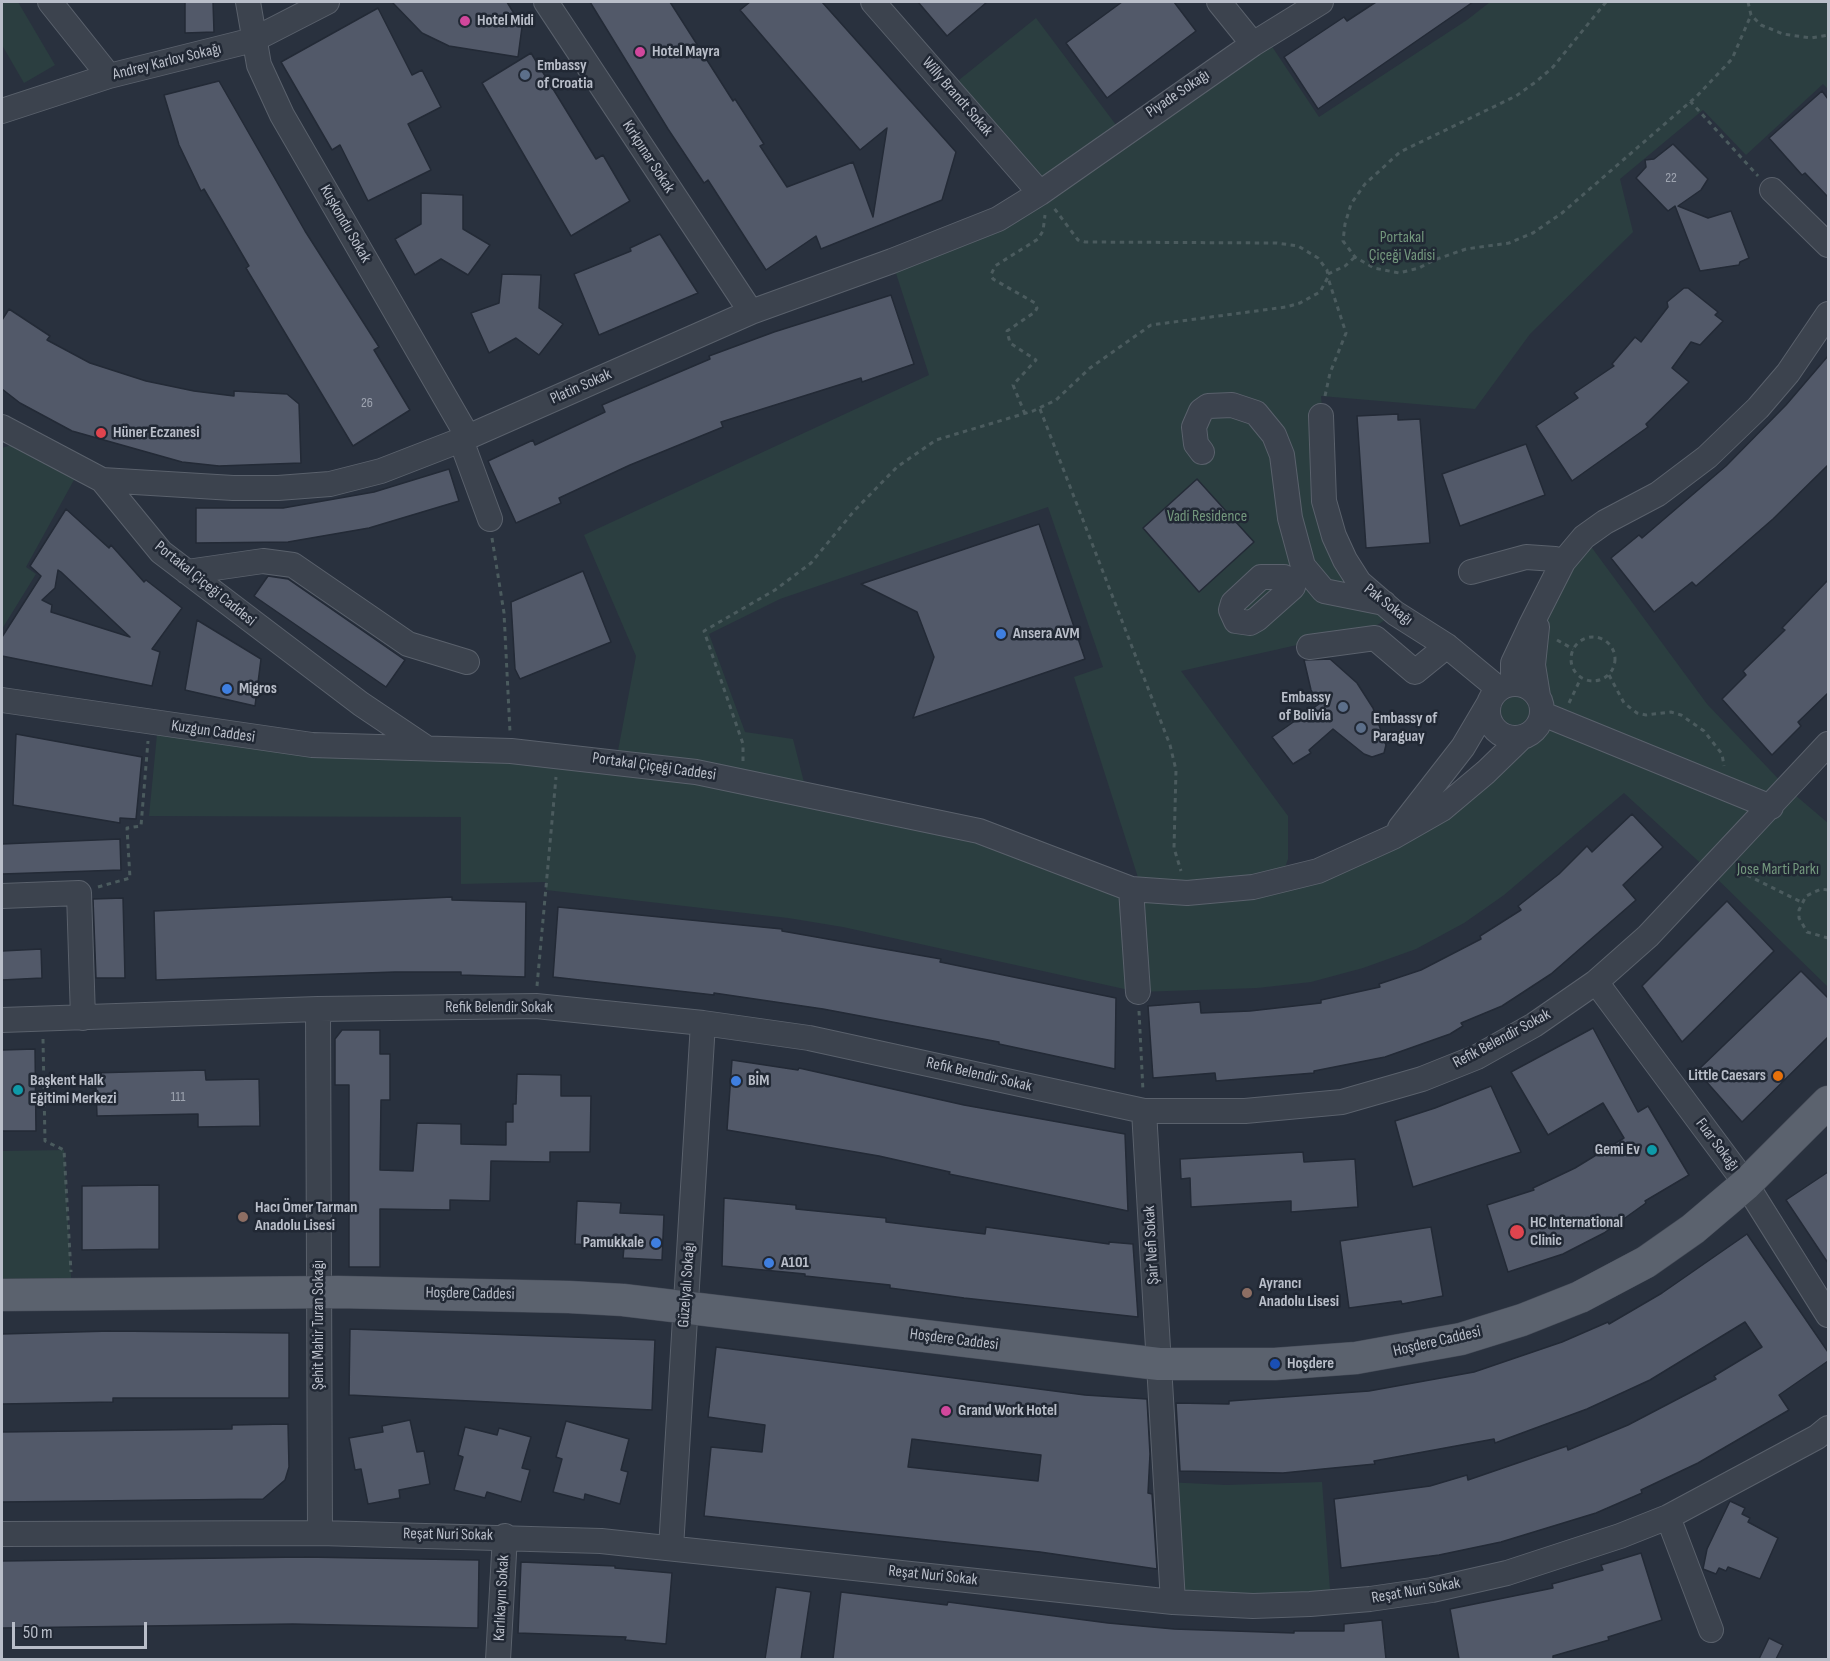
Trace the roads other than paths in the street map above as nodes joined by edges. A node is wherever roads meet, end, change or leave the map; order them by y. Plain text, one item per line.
1 (50, 2) edge
2 (248, 2) edge
3 (327, 2) edge
4 (546, 2) edge
5 (873, 2) edge
6 (1219, 2) edge
7 (1321, 2) edge
8 (253, 40) junction
9 (1253, 44) junction
10 (109, 76) junction
11 (2, 111) edge
12 (1772, 190) road end
13 (1045, 203) junction
14 (1828, 245) edge
15 (751, 312) junction
16 (1828, 314) edge
17 (1321, 416) road end
18 (2, 427) edge
19 (465, 439) junction
20 (24, 441) junction
21 (2, 447) edge
22 (1202, 452) dead end
23 (102, 480) junction
24 (490, 519) road end
25 (1563, 562) junction
26 (187, 572) junction
27 (1471, 572) dead end
28 (1384, 603) junction
29 (1539, 609) junction
30 (1447, 645) junction
31 (1309, 647) dead end
32 (467, 662) dead end
33 (1500, 692) junction
34 (2, 700) edge
35 (1547, 710) junction
36 (1520, 739) junction
37 (1828, 744) edge
38 (425, 747) junction
39 (1771, 807) junction
40 (1393, 837) junction
41 (1131, 889) junction
42 (2, 896) edge
43 (1596, 982) junction
44 (1138, 992) road end
45 (318, 1009) junction
46 (83, 1018) junction
47 (2, 1020) edge
48 (704, 1023) junction
49 (1828, 1102) edge
50 (1144, 1111) junction
51 (1746, 1184) junction
52 (319, 1292) junction
53 (2, 1295) edge
54 (686, 1309) junction
55 (1828, 1315) edge
56 (1159, 1364) junction
57 (1828, 1428) edge
58 (1668, 1517) junction
59 (320, 1533) junction
60 (2, 1534) edge
61 (506, 1536) junction
62 (671, 1548) junction
63 (1173, 1602) junction
64 (1711, 1630) dead end
65 (498, 1659) edge

1 - 10 street
2 - 8 street, Kuşkondu Sokak
3 - 8 street, Andrey Karlov Sokağı
4 - 15 street, Kırkpınar Sokak
5 - 13 street, Willy Brandt Sokak
6 - 9 street
7 - 9 street, Piyade Sokağı
8 - 10 street, Andrey Karlov Sokağı
8 - 19 street, Kuşkondu Sokak
9 - 13 street, Piyade Sokağı
10 - 11 street, Andrey Karlov Sokağı
12 - 14 street
13 - 15 street, Platin Sokak
15 - 19 street, Platin Sokak
16 - 25 street, Portakal Çiçeği Caddesi
17 - 28 street, Pak Sokağı
18 - 20 street, Portakal Çiçeği Caddesi
19 - 23 street, Platin Sokak
19 - 24 street, Kuşkondu Sokak
20 - 21 street
20 - 23 street, Portakal Çiçeği Caddesi
22 - 28 street
23 - 26 street, Portakal Çiçeği Caddesi
25 - 27 street
25 - 29 street, Portakal Çiçeği Caddesi
26 - 32 street
26 - 38 street, Portakal Çiçeği Caddesi
28 - 30 street, Pak Sokağı
29 - 33 street, Portakal Çiçeği Caddesi
29 - 35 street, Portakal Çiçeği Caddesi
30 - 31 street
30 - 33 street, Pak Sokağı
33 - 35 street
33 - 36 street, Portakal Çiçeği Caddesi
33 - 40 street, Portakal Çiçeği Caddesi
34 - 38 street, Kuzgun Caddesi
35 - 36 street, Portakal Çiçeği Caddesi
35 - 39 street
36 - 40 street, Portakal Çiçeği Caddesi
37 - 39 street, Refik Belendir Sokak
38 - 41 street, Portakal Çiçeği Caddesi
39 - 43 street, Refik Belendir Sokak
40 - 41 street, Portakal Çiçeği Caddesi
41 - 44 street
42 - 46 street
43 - 50 street, Refik Belendir Sokak
43 - 51 street, Fuar Sokağı
45 - 46 street, Refik Belendir Sokak
45 - 48 street, Refik Belendir Sokak
45 - 52 street, Şehit Mahir Turan Sokağı
46 - 47 street, Refik Belendir Sokak
48 - 50 street, Refik Belendir Sokak
48 - 54 street, Güzelyalı Sokağı
49 - 51 main road, Hoşdere Caddesi
50 - 56 street, Şair Nefi Sokak
51 - 55 street, Fuar Sokağı
51 - 56 main road, Hoşdere Caddesi
52 - 53 main road, Hoşdere Caddesi
52 - 54 main road, Hoşdere Caddesi
52 - 59 street, Şehit Mahir Turan Sokağı
54 - 56 main road, Hoşdere Caddesi
54 - 62 street, Güzelyalı Sokağı
56 - 63 street, Şair Nefi Sokak
57 - 58 street, Reşat Nuri Sokak
58 - 63 street, Reşat Nuri Sokak
58 - 64 street
59 - 60 street, Reşat Nuri Sokak
59 - 61 street, Reşat Nuri Sokak
61 - 62 street, Reşat Nuri Sokak
61 - 65 street, Karlıkayın Sokak
62 - 63 street, Reşat Nuri Sokak

